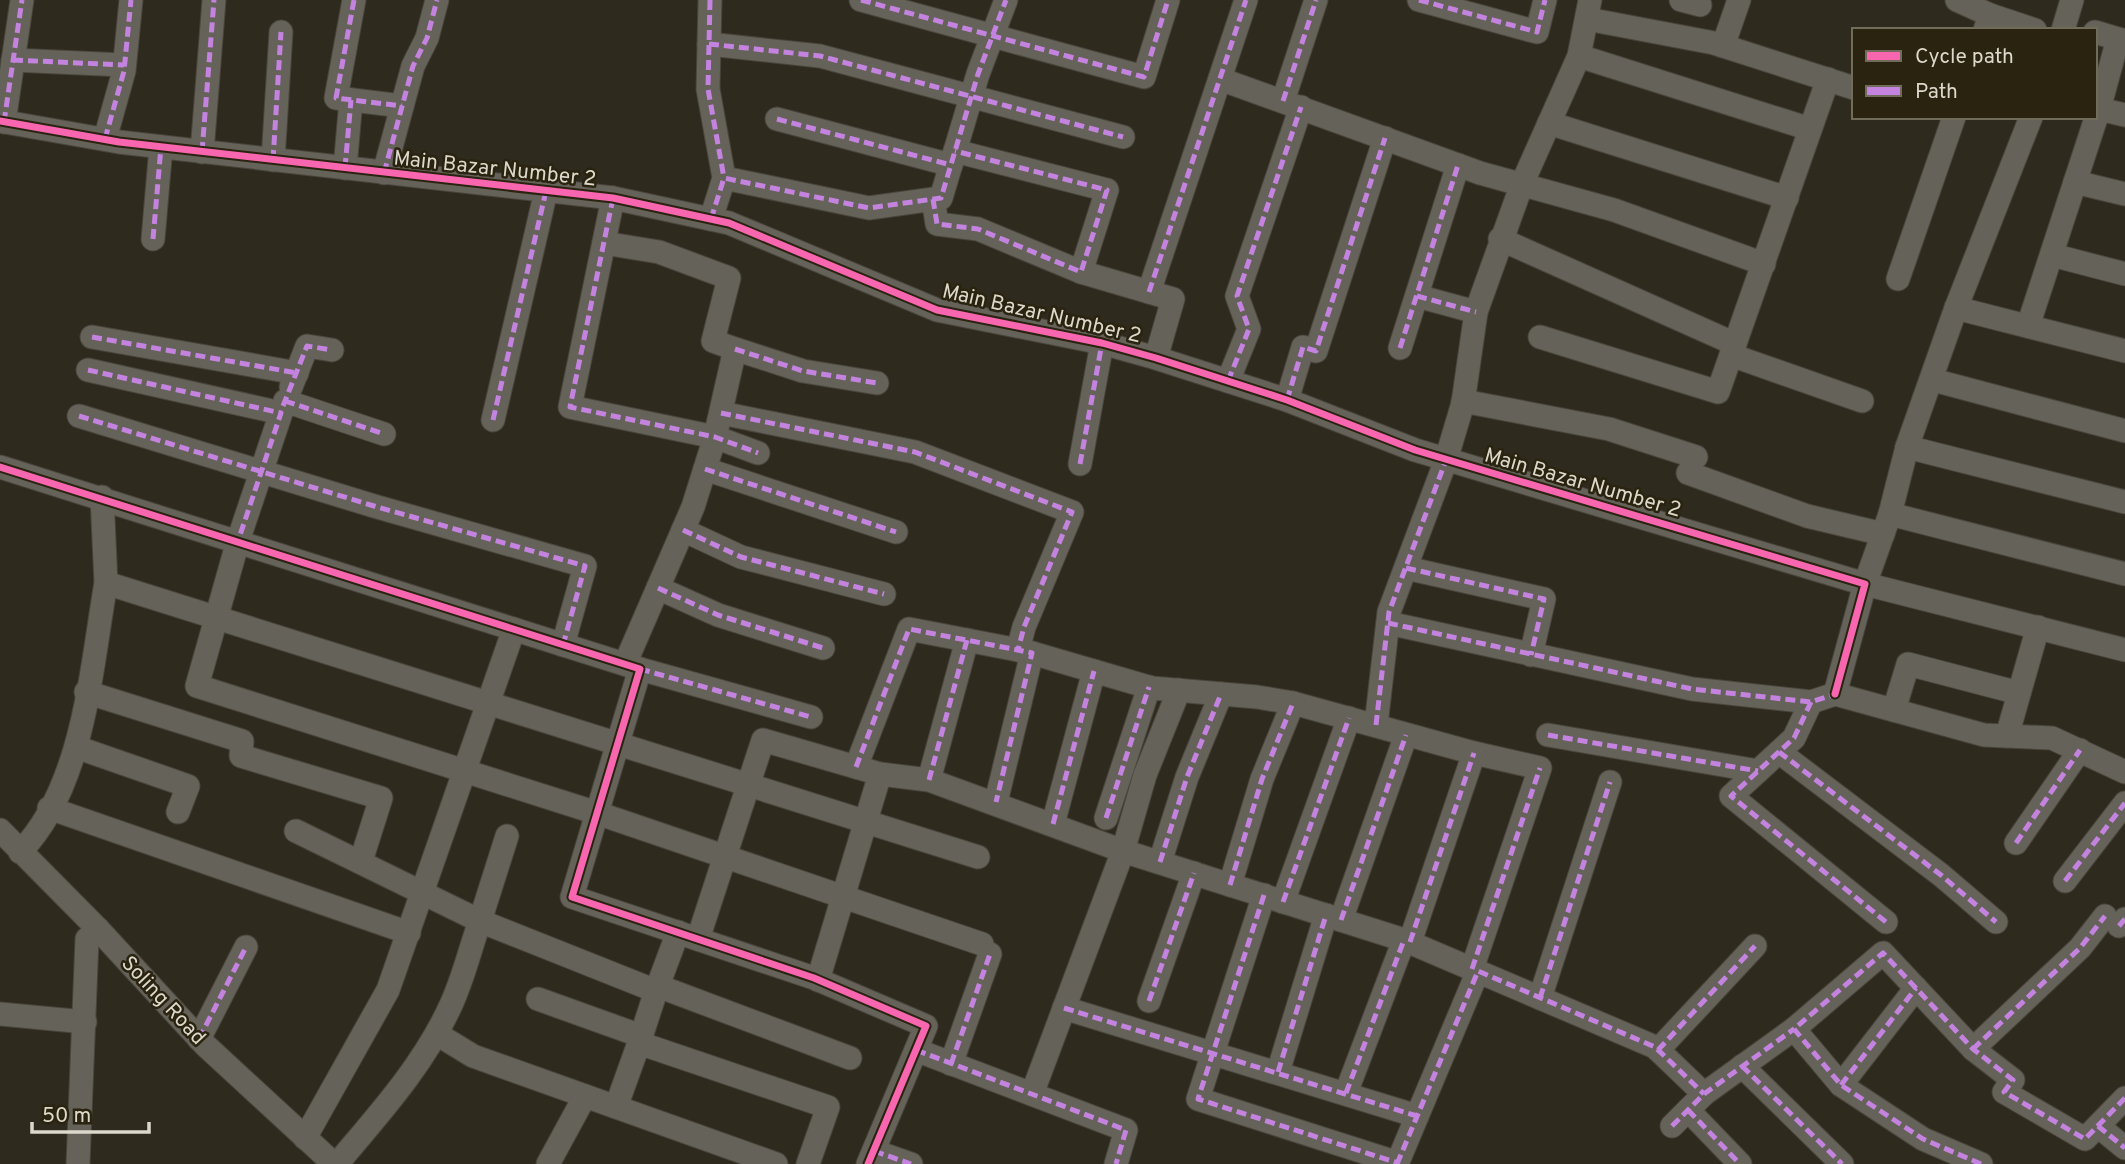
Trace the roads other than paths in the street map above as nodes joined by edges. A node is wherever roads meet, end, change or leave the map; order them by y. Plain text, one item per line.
1 (22, 0) edge
2 (131, 0) edge
3 (214, 0) edge
4 (354, 0) edge
5 (437, 0) edge
6 (710, 0) edge
7 (862, 0) edge
8 (1006, 0) edge
9 (1168, 0) edge
10 (1246, 0) edge
11 (1317, 0) edge
12 (1419, 0) edge
13 (1545, 0) edge
14 (1739, 0) edge
15 (1957, 0) edge
16 (2072, 0) edge
17 (1588, 10) edge
18 (1987, 22) edge
19 (2023, 28) edge
20 (2072, 28) edge
21 (281, 32) dead end
22 (2097, 33) edge
23 (992, 36) junction
24 (2121, 40) edge
25 (709, 44) junction
26 (1723, 46) junction
27 (1578, 56) junction
28 (13, 60) junction
29 (124, 65) junction
30 (1220, 79) junction
31 (1828, 79) junction
32 (1852, 87) edge
33 (970, 99) junction
34 (351, 100) junction
35 (1292, 104) junction
36 (402, 106) junction
37 (2099, 108) junction
38 (2097, 114) edge
39 (2125, 115) edge
40 (777, 119) dead end
41 (1947, 119) edge
42 (2030, 119) edge
43 (2095, 119) edge
44 (2, 121) edge
45 (1549, 123) junction
46 (1810, 129) junction
47 (1123, 137) dead end
48 (1385, 138) junction
49 (105, 139) junction
50 (161, 147) junction
51 (202, 152) junction
52 (953, 158) junction
53 (273, 160) junction
54 (1458, 165) junction
55 (345, 168) junction
56 (384, 173) junction
57 (724, 178) junction
58 (2075, 182) junction
59 (1522, 184) junction
60 (546, 191) junction
61 (2125, 194) edge
62 (613, 198) junction
63 (1787, 198) junction
64 (933, 199) junction
65 (711, 219) junction
66 (153, 239) dead end
67 (1500, 239) junction
68 (604, 243) junction
69 (2052, 255) junction
70 (1764, 264) junction
71 (1081, 272) junction
72 (2125, 274) edge
73 (1898, 279) dead end
74 (1149, 292) junction
75 (1417, 296) junction
76 (1956, 308) junction
77 (1476, 312) junction
78 (2028, 326) junction
79 (92, 337) dead end
80 (1540, 337) dead end
81 (1102, 343) junction
82 (1400, 348) dead end
83 (735, 349) junction
84 (331, 350) dead end
85 (1733, 350) junction
86 (2125, 351) edge
87 (1156, 358) junction
88 (88, 370) dead end
89 (297, 373) junction
90 (1933, 380) junction
91 (1228, 381) junction
92 (877, 383) dead end
93 (1287, 400) junction
94 (1463, 401) junction
95 (1861, 401) dead end
96 (283, 407) junction
97 (721, 413) junction
98 (79, 416) dead end
99 (494, 419) dead end
100 (2125, 431) edge
101 (384, 434) dead end
102 (715, 437) junction
103 (1907, 447) junction
104 (758, 453) dead end
105 (1446, 460) junction
106 (1080, 464) dead end
107 (0, 467) edge
108 (705, 469) junction
109 (262, 472) junction
110 (102, 498) junction
111 (2125, 502) edge
112 (1886, 524) junction
113 (682, 530) junction
114 (896, 532) dead end
115 (238, 541) junction
116 (1406, 568) junction
117 (2125, 574) edge
118 (106, 583) junction
119 (1865, 584) junction
120 (658, 588) junction
121 (884, 594) dead end
122 (216, 620) junction
123 (1388, 623) junction
124 (2038, 627) junction
125 (514, 629) junction
126 (968, 640) junction
127 (563, 645) junction
128 (823, 648) dead end
129 (2125, 650) edge
130 (1025, 651) junction
131 (1531, 655) junction
132 (632, 667) junction
133 (1094, 671) junction
134 (1149, 687) junction
135 (1179, 690) junction
136 (86, 692) junction
137 (2020, 692) junction
138 (1221, 694) junction
139 (1835, 694) junction
140 (1811, 702) junction
141 (488, 704) junction
142 (1293, 704) junction
143 (1894, 710) junction
144 (811, 717) dead end
145 (1349, 718) junction
146 (1376, 724) junction
147 (1406, 735) junction
148 (1548, 735) dead end
149 (2007, 736) junction
150 (618, 743) junction
151 (76, 747) junction
152 (2080, 751) junction
153 (1779, 752) junction
154 (1474, 753) junction
155 (856, 767) junction
156 (464, 771) junction
157 (1758, 771) junction
158 (2125, 772) edge
159 (880, 774) junction
160 (929, 780) junction
161 (1610, 782) dead end
162 (748, 785) junction
163 (996, 802) junction
164 (2125, 803) edge
165 (49, 808) junction
166 (178, 812) dead end
167 (597, 813) junction
168 (1106, 818) dead end
169 (866, 822) junction
170 (1053, 824) junction
171 (296, 831) dead end
172 (507, 836) dead end
173 (6, 839) edge
174 (2016, 843) dead end
175 (1123, 851) junction
176 (725, 857) junction
177 (978, 857) dead end
178 (361, 861) junction
179 (1160, 862) junction
180 (1194, 873) junction
181 (2065, 881) dead end
182 (1230, 885) junction
183 (423, 892) junction
184 (843, 897) junction
185 (1273, 899) junction
186 (1333, 918) junction
187 (2116, 920) edge
188 (480, 921) junction
189 (1886, 922) dead end
190 (1996, 922) dead end
191 (98, 929) junction
192 (409, 933) junction
193 (688, 936) junction
194 (1407, 941) junction
195 (1755, 946) dead end
196 (246, 947) dead end
197 (1475, 970) junction
198 (818, 980) junction
199 (657, 988) junction
200 (1916, 988) junction
201 (1540, 998) junction
202 (538, 999) dead end
203 (1149, 1002) dead end
204 (1064, 1008) junction
205 (0, 1014) edge
206 (85, 1022) junction
207 (1794, 1029) junction
208 (436, 1034) junction
209 (199, 1039) junction
210 (640, 1040) junction
211 (1973, 1049) junction
212 (916, 1050) junction
213 (1658, 1050) junction
214 (1213, 1051) junction
215 (850, 1058) dead end
216 (951, 1064) junction
217 (1742, 1066) junction
218 (1278, 1072) junction
219 (1841, 1085) junction
220 (1346, 1093) junction
221 (1032, 1094) junction
222 (1704, 1094) junction
223 (585, 1096) junction
224 (2125, 1098) edge
225 (616, 1107) junction
226 (1417, 1116) junction
227 (2098, 1126) junction
228 (305, 1138) junction
229 (2125, 1148) edge
230 (871, 1158) edge
231 (1119, 1163) edge
232 (1397, 1163) edge
233 (78, 1164) edge
234 (336, 1164) edge
235 (548, 1164) edge
236 (776, 1164) edge
237 (808, 1164) edge
238 (911, 1164) edge
239 (1741, 1164) edge
240 (1842, 1164) edge
241 (1980, 1164) edge

1 - 28 street
2 - 29 street
3 - 51 street
4 - 34 street
5 - 36 street
6 - 25 street
7 - 23 street
8 - 23 street
9 - 23 street
10 - 30 street
11 - 35 street
12 - 13 street
14 - 26 street
15 - 18 street
16 - 20 street
17 - 26 street
17 - 27 street
18 - 19 street
21 - 53 street
22 - 24 street
23 - 33 street
24 - 37 street
25 - 33 street
25 - 57 street
26 - 31 street
27 - 45 street
27 - 46 street
28 - 29 street
28 - 44 street
29 - 49 street
30 - 35 street
30 - 74 street
31 - 32 street
31 - 46 street
33 - 47 street
33 - 52 street
34 - 36 street
34 - 55 street
35 - 48 street
35 - 91 street
36 - 56 street
37 - 38 street
37 - 39 street
40 - 52 street
41 - 73 street
42 - 76 street
43 - 58 street
44 - 49 street, Main Bazar Number 2
45 - 59 street
45 - 63 street
46 - 63 street
48 - 54 street
48 - 93 street
49 - 50 street, Main Bazar Number 2
50 - 51 street, Main Bazar Number 2
50 - 66 street
51 - 53 street, Main Bazar Number 2
52 - 64 street
52 - 71 street
53 - 55 street, Main Bazar Number 2
54 - 59 street
54 - 75 street
55 - 56 street, Main Bazar Number 2
56 - 60 street, Main Bazar Number 2
57 - 64 street
57 - 65 street
58 - 61 street
58 - 69 street
59 - 67 street
59 - 70 street
60 - 62 street, Main Bazar Number 2
60 - 99 street
62 - 65 street, Main Bazar Number 2
62 - 68 street
63 - 70 street
64 - 71 street
65 - 81 street, Main Bazar Number 2
67 - 77 street
67 - 85 street
68 - 83 street
68 - 102 street
69 - 72 street
69 - 78 street
70 - 85 street
71 - 74 street
74 - 87 street
75 - 77 street
75 - 82 street
76 - 78 street
76 - 90 street
77 - 94 street
78 - 86 street
79 - 89 street
80 - 85 street
81 - 87 street, Main Bazar Number 2
81 - 106 street
83 - 92 street
83 - 97 street
84 - 89 street
85 - 95 street
87 - 91 street, Main Bazar Number 2
88 - 96 street
89 - 96 street
90 - 100 street
90 - 103 street
91 - 93 street, Main Bazar Number 2
93 - 105 street, Main Bazar Number 2
94 - 105 street
94 - 112 street
96 - 101 street
96 - 109 street
97 - 102 street
97 - 130 street
98 - 109 street
102 - 104 street
102 - 108 street
103 - 111 street
103 - 112 street
105 - 116 street
105 - 119 street, Main Bazar Number 2
107 - 110 street
108 - 113 street
108 - 114 street
109 - 115 street
109 - 127 street
110 - 115 street
110 - 118 street
112 - 117 street
112 - 119 street
113 - 120 street
113 - 121 street
115 - 122 street
115 - 125 street
116 - 123 street
116 - 131 street
118 - 122 street
118 - 136 street
119 - 124 street, Main Bazar Number 2
119 - 139 street
120 - 128 street
120 - 132 street
122 - 141 street
122 - 156 street
123 - 131 street
123 - 146 street
124 - 129 street, Main Bazar Number 2
124 - 137 street
125 - 127 street
125 - 141 street
126 - 130 street
126 - 155 street
126 - 160 street
127 - 132 street
130 - 133 street
130 - 163 street
131 - 140 street
132 - 144 street
132 - 150 street
133 - 134 street
133 - 170 street
134 - 135 street
134 - 168 street
135 - 138 street
135 - 175 street
136 - 151 street
136 - 178 street
137 - 143 street
137 - 149 street
138 - 142 street
138 - 179 street
139 - 140 street
139 - 143 street
140 - 153 street
141 - 150 street
141 - 156 street
142 - 145 street
142 - 182 street
143 - 149 street
145 - 146 street
145 - 185 street
146 - 147 street
147 - 154 street
147 - 186 street
148 - 157 street
149 - 152 street
150 - 162 street
150 - 167 street
151 - 165 street
151 - 166 street
152 - 158 street
152 - 174 street
153 - 157 street
153 - 190 street
154 - 194 street
154 - 197 street
155 - 159 street
155 - 162 street
156 - 167 street
156 - 183 street
157 - 189 street
159 - 160 street
159 - 169 street
160 - 163 street
161 - 201 street
162 - 169 street
162 - 176 street
163 - 170 street
164 - 181 street
165 - 173 street
165 - 192 street
167 - 176 street
167 - 193 street
169 - 177 street
169 - 184 street
170 - 175 street
171 - 178 street
172 - 188 street
173 - 191 street, Soling Road
175 - 179 street
175 - 204 street
176 - 184 street
176 - 193 street
178 - 183 street
179 - 180 street
180 - 182 street
180 - 203 street
182 - 185 street
183 - 188 street
183 - 192 street
184 - 198 street
184 - 216 street
185 - 186 street
185 - 214 street
186 - 194 street
186 - 218 street
187 - 211 street
188 - 199 street
188 - 208 street
191 - 206 street
191 - 209 street, Soling Road
192 - 228 street
193 - 198 street
193 - 199 street
194 - 197 street
194 - 220 street
195 - 213 street
196 - 209 street
197 - 201 street
197 - 226 street
198 - 212 street
199 - 210 street
199 - 215 street
200 - 207 street
200 - 211 street
200 - 219 street
201 - 213 street
202 - 210 street
204 - 214 street
204 - 221 street
205 - 206 street
206 - 233 street
207 - 217 street
207 - 219 street
208 - 223 street
208 - 234 street
209 - 228 street, Soling Road
210 - 225 street
210 - 237 street
211 - 227 street
212 - 216 street
212 - 230 street
213 - 222 street
214 - 218 street
214 - 232 street
216 - 221 street
217 - 222 street
217 - 240 street
218 - 220 street
219 - 241 street
220 - 226 street
221 - 231 street
222 - 239 street
223 - 225 street
223 - 235 street
224 - 227 street
225 - 236 street
226 - 232 street
227 - 229 street
228 - 234 street, Soling Road
230 - 238 street

